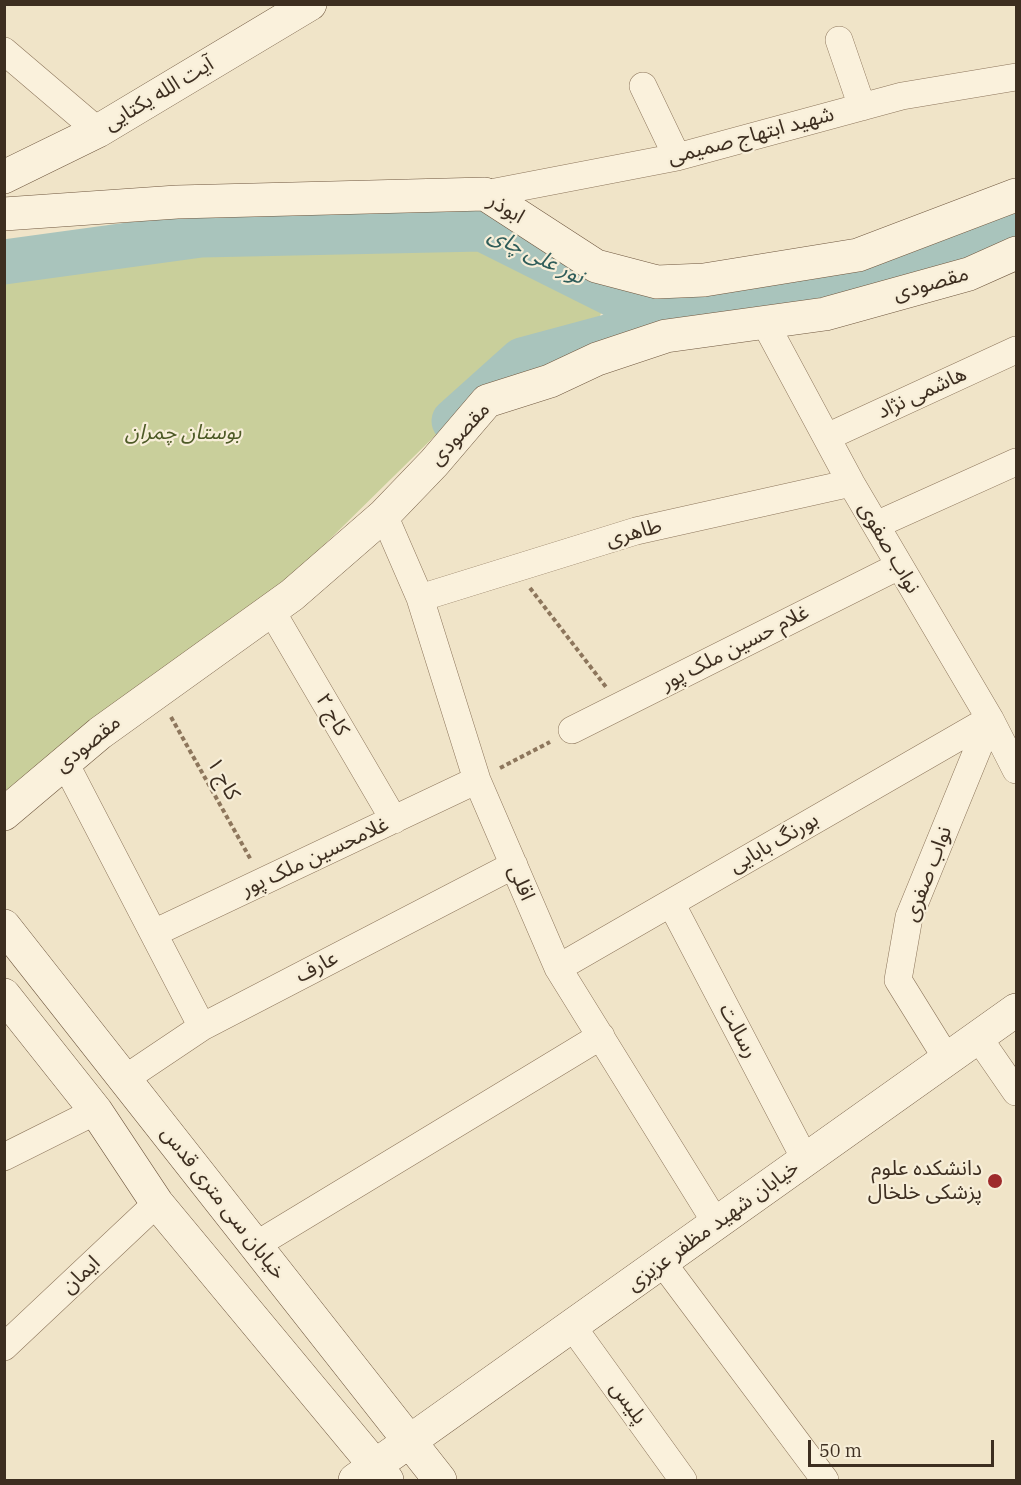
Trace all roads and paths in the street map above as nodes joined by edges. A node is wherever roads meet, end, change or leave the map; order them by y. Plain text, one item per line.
1 (301, 6) edge
2 (838, 40) dead end
3 (4, 51) edge
4 (1017, 77) edge
5 (643, 86) dead end
6 (862, 107) junction
7 (98, 131) junction
8 (677, 157) junction
9 (4, 177) edge
10 (485, 194) junction
11 (1017, 195) edge
12 (4, 214) edge
13 (1017, 253) edge
14 (765, 322) junction
15 (1017, 350) edge
16 (826, 437) junction
17 (1017, 462) edge
18 (851, 483) junction
19 (384, 515) junction
20 (876, 525) junction
21 (898, 566) junction
22 (515, 569) junction
23 (420, 598) junction
24 (271, 610) junction
25 (157, 692) junction
26 (621, 706) junction
27 (990, 719) junction
28 (572, 730) joint
29 (65, 763) junction
30 (1017, 770) edge
31 (477, 780) junction
32 (4, 814) edge
33 (393, 820) junction
34 (514, 865) junction
35 (263, 882) junction
36 (670, 903) junction
37 (4, 926) edge
38 (153, 933) junction
39 (558, 968) junction
40 (4, 995) edge
41 (1017, 1010) edge
42 (202, 1027) junction
43 (601, 1036) junction
44 (978, 1037) junction
45 (947, 1059) junction
46 (126, 1078) junction
47 (1017, 1092) edge
48 (96, 1111) junction
49 (4, 1157) edge
50 (805, 1159) junction
51 (157, 1203) junction
52 (716, 1223) junction
53 (256, 1245) junction
54 (662, 1262) junction
55 (572, 1326) junction
56 (4, 1347) edge
57 (409, 1442) junction
58 (372, 1476) edge
59 (440, 1480) edge
60 (683, 1480) edge
61 (825, 1480) edge

1 - 7 street, آیت الله یکتایی
2 - 6 street
3 - 7 street
4 - 6 street, شهید ابتهاج صمیمی
5 - 8 street
6 - 8 street, شهید ابتهاج صمیمی
7 - 9 street, آیت الله یکتایی
8 - 10 street, شهید ابتهاج صمیمی
10 - 11 street, ابوذر
10 - 12 street, ابوذر
13 - 14 street, مقصودی
14 - 16 street, نواب صفوی
14 - 19 street, مقصودی
15 - 16 street, هاشمی نژاد
16 - 18 street, نواب صفوی
17 - 20 street
18 - 20 street, نواب صفوی
18 - 22 street, طاهری
19 - 23 street, اقلی
19 - 24 street, مقصودی
20 - 21 street, نواب صفوی
21 - 26 street, غلام حسین ملک پور
21 - 27 street, نواب صفوی
22 - 23 street, طاهری
22 - 26 path
23 - 31 street, اقلی
24 - 25 street, مقصودی
24 - 33 street, کاج ۲
25 - 29 street, مقصودی
25 - 35 path, کاج ۱
26 - 28 street, غلام حسین ملک پور
27 - 30 street, نواب صفوی
27 - 36 street, بورنگ بابایی
27 - 45 street, نواب صفری
28 - 31 path
29 - 32 street, مقصودی
29 - 38 street
31 - 33 street, غلامحسین ملک پور
31 - 34 street, اقلی
33 - 35 street, غلامحسین ملک پور
34 - 39 street, اقلی
34 - 42 street, عارف
35 - 38 street, غلامحسین ملک پور
36 - 39 street, بورنگ بابایی
36 - 50 street, رسالت
37 - 46 street, خیابان سی متری قدس
38 - 42 street
39 - 43 street, اقلی
40 - 48 street
41 - 44 street, خیابان شهید مظفر عزیزی
42 - 46 street, عارف
43 - 52 street, اقلی
43 - 53 street
44 - 45 street, خیابان شهید مظفر عزیزی
44 - 47 street
45 - 50 street, خیابان شهید مظفر عزیزی
46 - 53 street, خیابان سی متری قدس
48 - 49 street
48 - 51 street
50 - 52 street, خیابان شهید مظفر عزیزی
51 - 56 street, ایمان
51 - 58 street
52 - 54 street, خیابان شهید مظفر عزیزی
53 - 57 street, خیابان سی متری قدس
54 - 55 street, خیابان شهید مظفر عزیزی
54 - 61 street
55 - 57 street, خیابان شهید مظفر عزیزی
55 - 60 street, پلیس
57 - 58 street, خیابان شهید مظفر عزیزی
57 - 59 street, خیابان سی متری قدس

